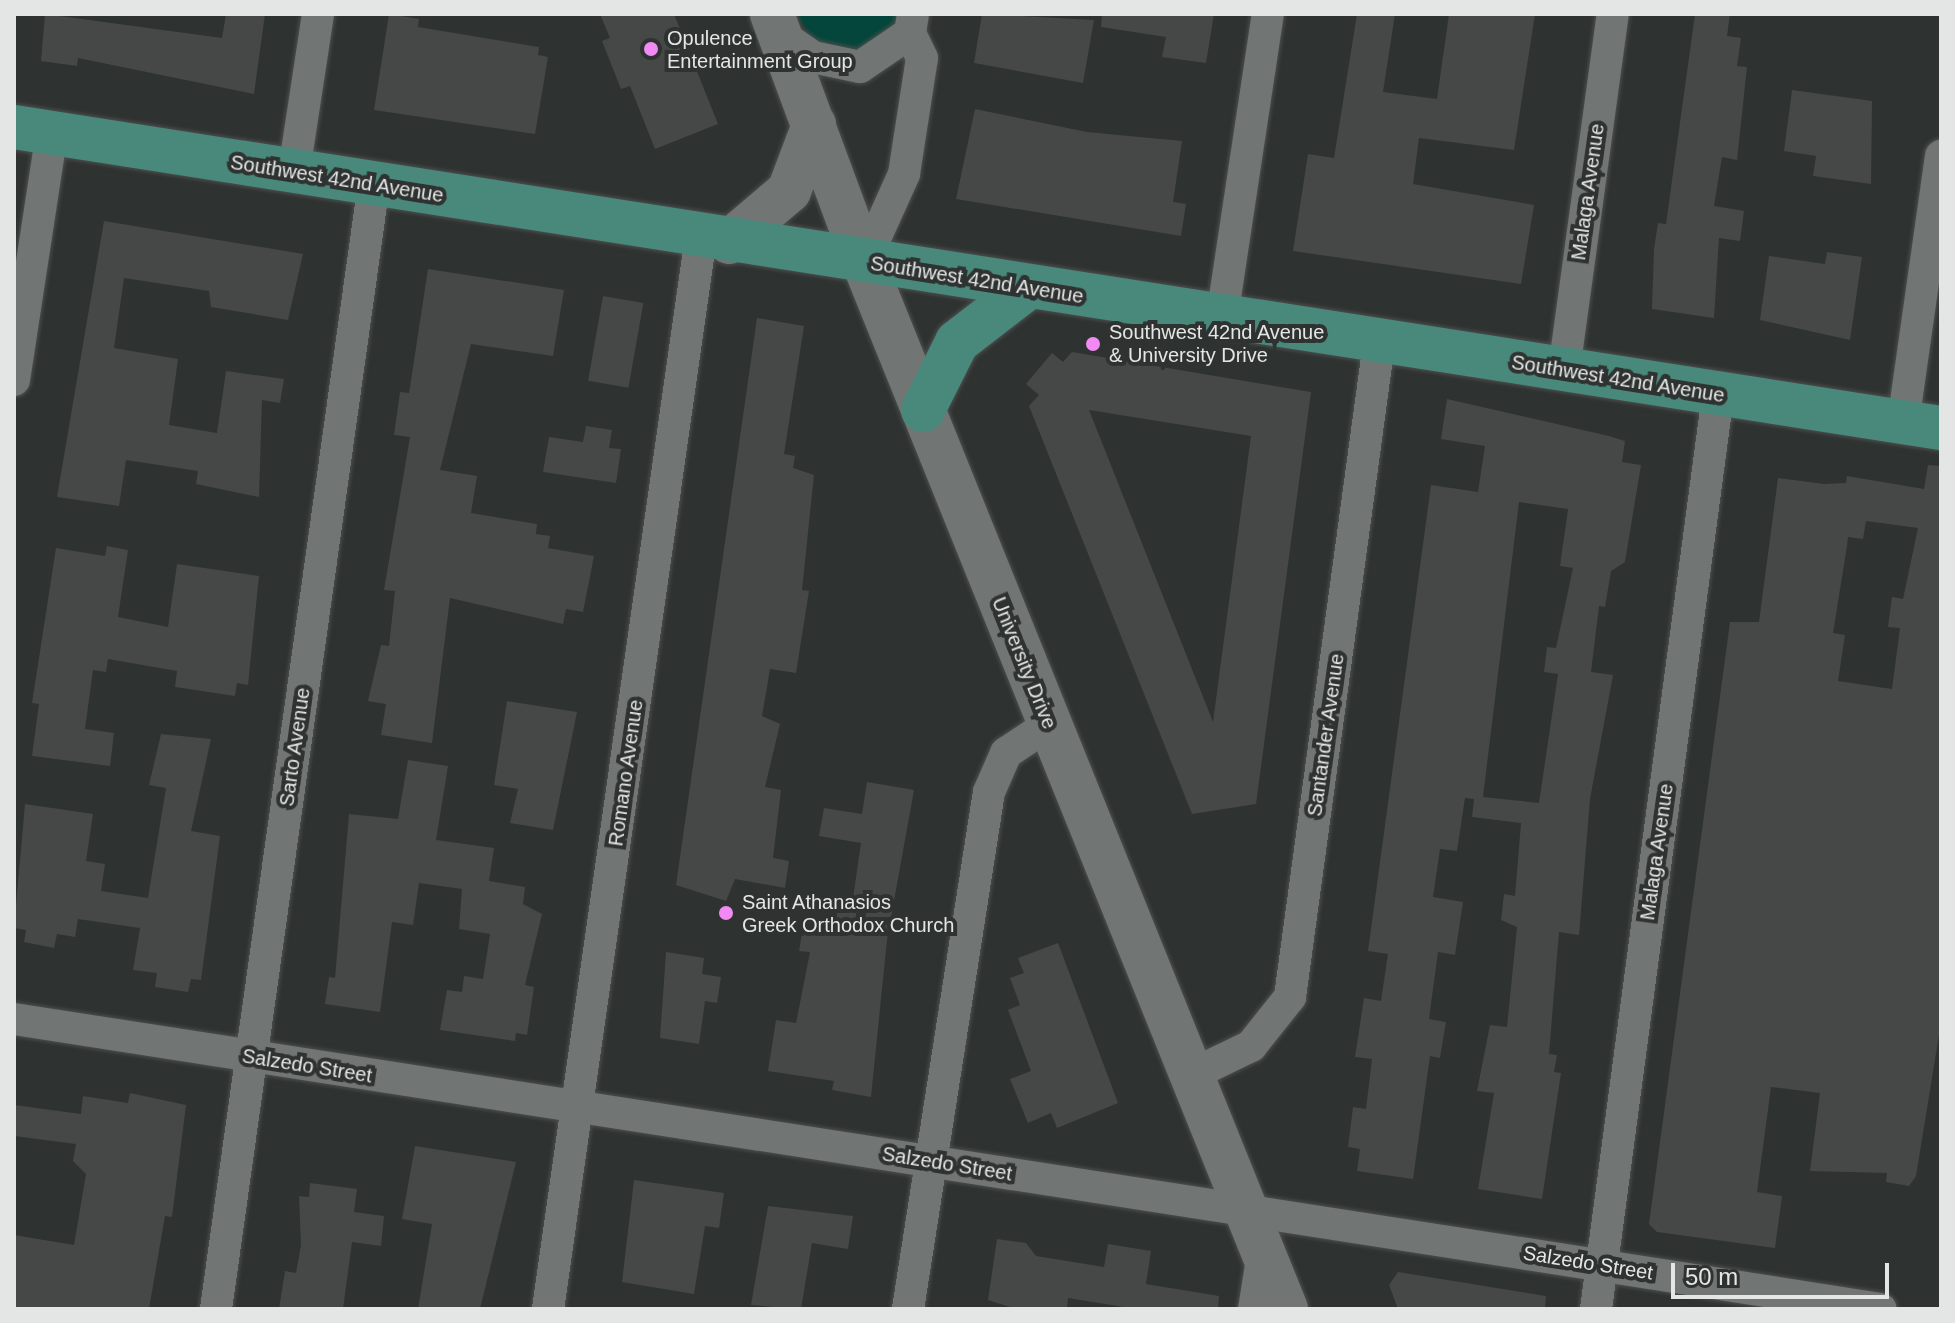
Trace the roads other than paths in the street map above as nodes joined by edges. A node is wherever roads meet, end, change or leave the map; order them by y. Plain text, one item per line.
1 (318, 14) edge
2 (1268, 14) edge
3 (1613, 14) edge
4 (776, 24) edge
5 (912, 24) edge
6 (814, 125) junction
7 (33, 130) edge
8 (1941, 156) edge
9 (294, 171) junction
10 (374, 184) junction
11 (715, 240) junction
12 (864, 263) junction
13 (1027, 288) junction
14 (1222, 317) junction
15 (1379, 343) junction
16 (1564, 370) junction
17 (14, 380) edge
18 (1718, 395) junction
19 (923, 410) junction
20 (1922, 425) edge
21 (1048, 725) junction
22 (14, 1019) edge
23 (251, 1057) junction
24 (1191, 1075) junction
25 (577, 1108) junction
26 (930, 1161) junction
27 (1247, 1210) junction
28 (1263, 1253) junction
29 (1602, 1266) junction
30 (216, 1309) edge
31 (548, 1309) edge
32 (908, 1309) edge
33 (1254, 1309) edge
34 (1286, 1309) edge
35 (1596, 1309) edge
36 (1881, 1309) edge

1 - 9 street
2 - 14 street
3 - 16 street, Malaga Avenue
4 - 5 street
4 - 6 street, University Drive
5 - 12 street
6 - 11 street
6 - 12 street, University Drive
7 - 9 main road, Southwest 42nd Avenue
7 - 17 street
8 - 20 street
9 - 10 main road, Southwest 42nd Avenue
10 - 11 main road, Southwest 42nd Avenue
10 - 23 street, Sarto Avenue
11 - 12 main road, Southwest 42nd Avenue
11 - 25 street, Romano Avenue
12 - 13 main road, Southwest 42nd Avenue
12 - 19 street, University Drive
13 - 14 main road, Southwest 42nd Avenue
13 - 19 main road
14 - 15 main road, Southwest 42nd Avenue
15 - 16 main road, Southwest 42nd Avenue
15 - 24 street, Santander Avenue
16 - 18 main road, Southwest 42nd Avenue
18 - 20 main road, Southwest 42nd Avenue
18 - 29 street, Malaga Avenue
19 - 21 street, University Drive
21 - 24 street, University Drive
21 - 26 street
22 - 23 street, Salzedo Street
23 - 25 street, Salzedo Street
23 - 30 street, Sarto Avenue
24 - 27 street, University Drive
25 - 26 street, Salzedo Street
25 - 31 street, Romano Avenue
26 - 27 street, Salzedo Street
26 - 32 street
27 - 28 street, University Drive
27 - 29 street, Salzedo Street
28 - 33 street
28 - 34 street, University Drive
29 - 35 street, Malaga Avenue
29 - 36 street, Salzedo Street

